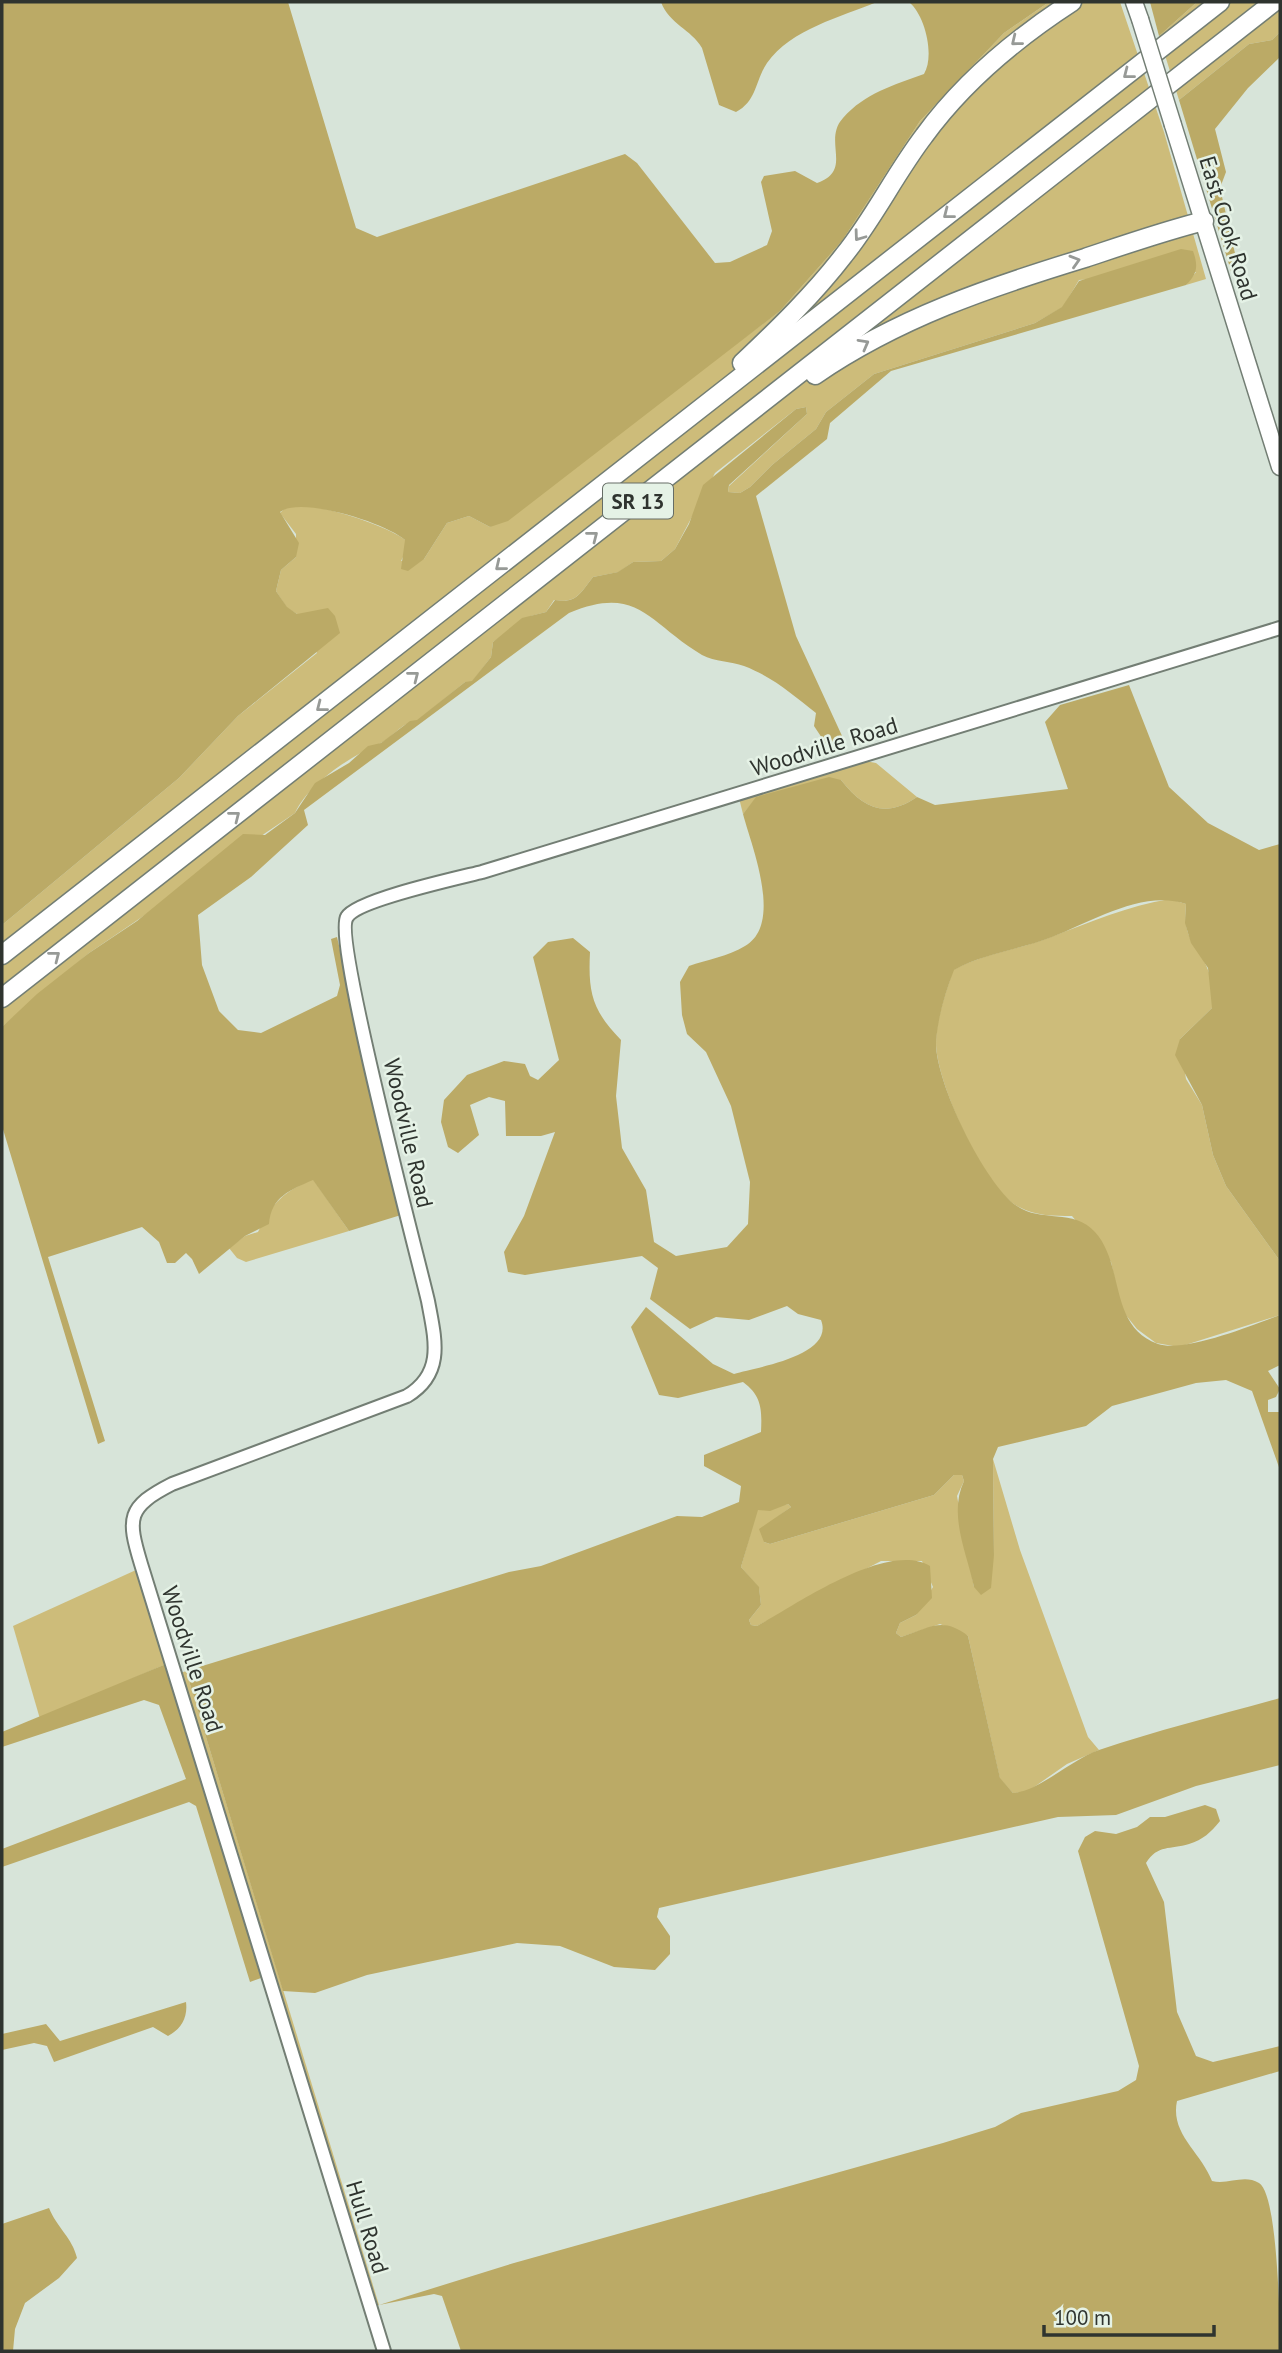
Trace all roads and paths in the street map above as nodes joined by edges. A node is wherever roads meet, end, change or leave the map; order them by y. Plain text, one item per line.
1 (1072, 2) edge
2 (1134, 2) edge
3 (1220, 2) edge
4 (1274, 2) edge
5 (1203, 222) junction
6 (704, 449) junction
7 (1280, 467) edge
8 (564, 515) junction
9 (1280, 628) edge
10 (2, 955) edge
11 (2, 998) edge
12 (311, 2115) joint
13 (384, 2351) edge

1 -> 8 highway
2 - 5 main road, East Cook Road, bridge
3 -> 8 highway, SR 13
4 - 6 highway, SR 13
6 -> 5 highway
5 - 7 main road, East Cook Road
11 -> 6 highway, SR 13
8 -> 10 highway, SR 13
9 - 12 street, Woodville Road
12 - 13 street, Hull Road

